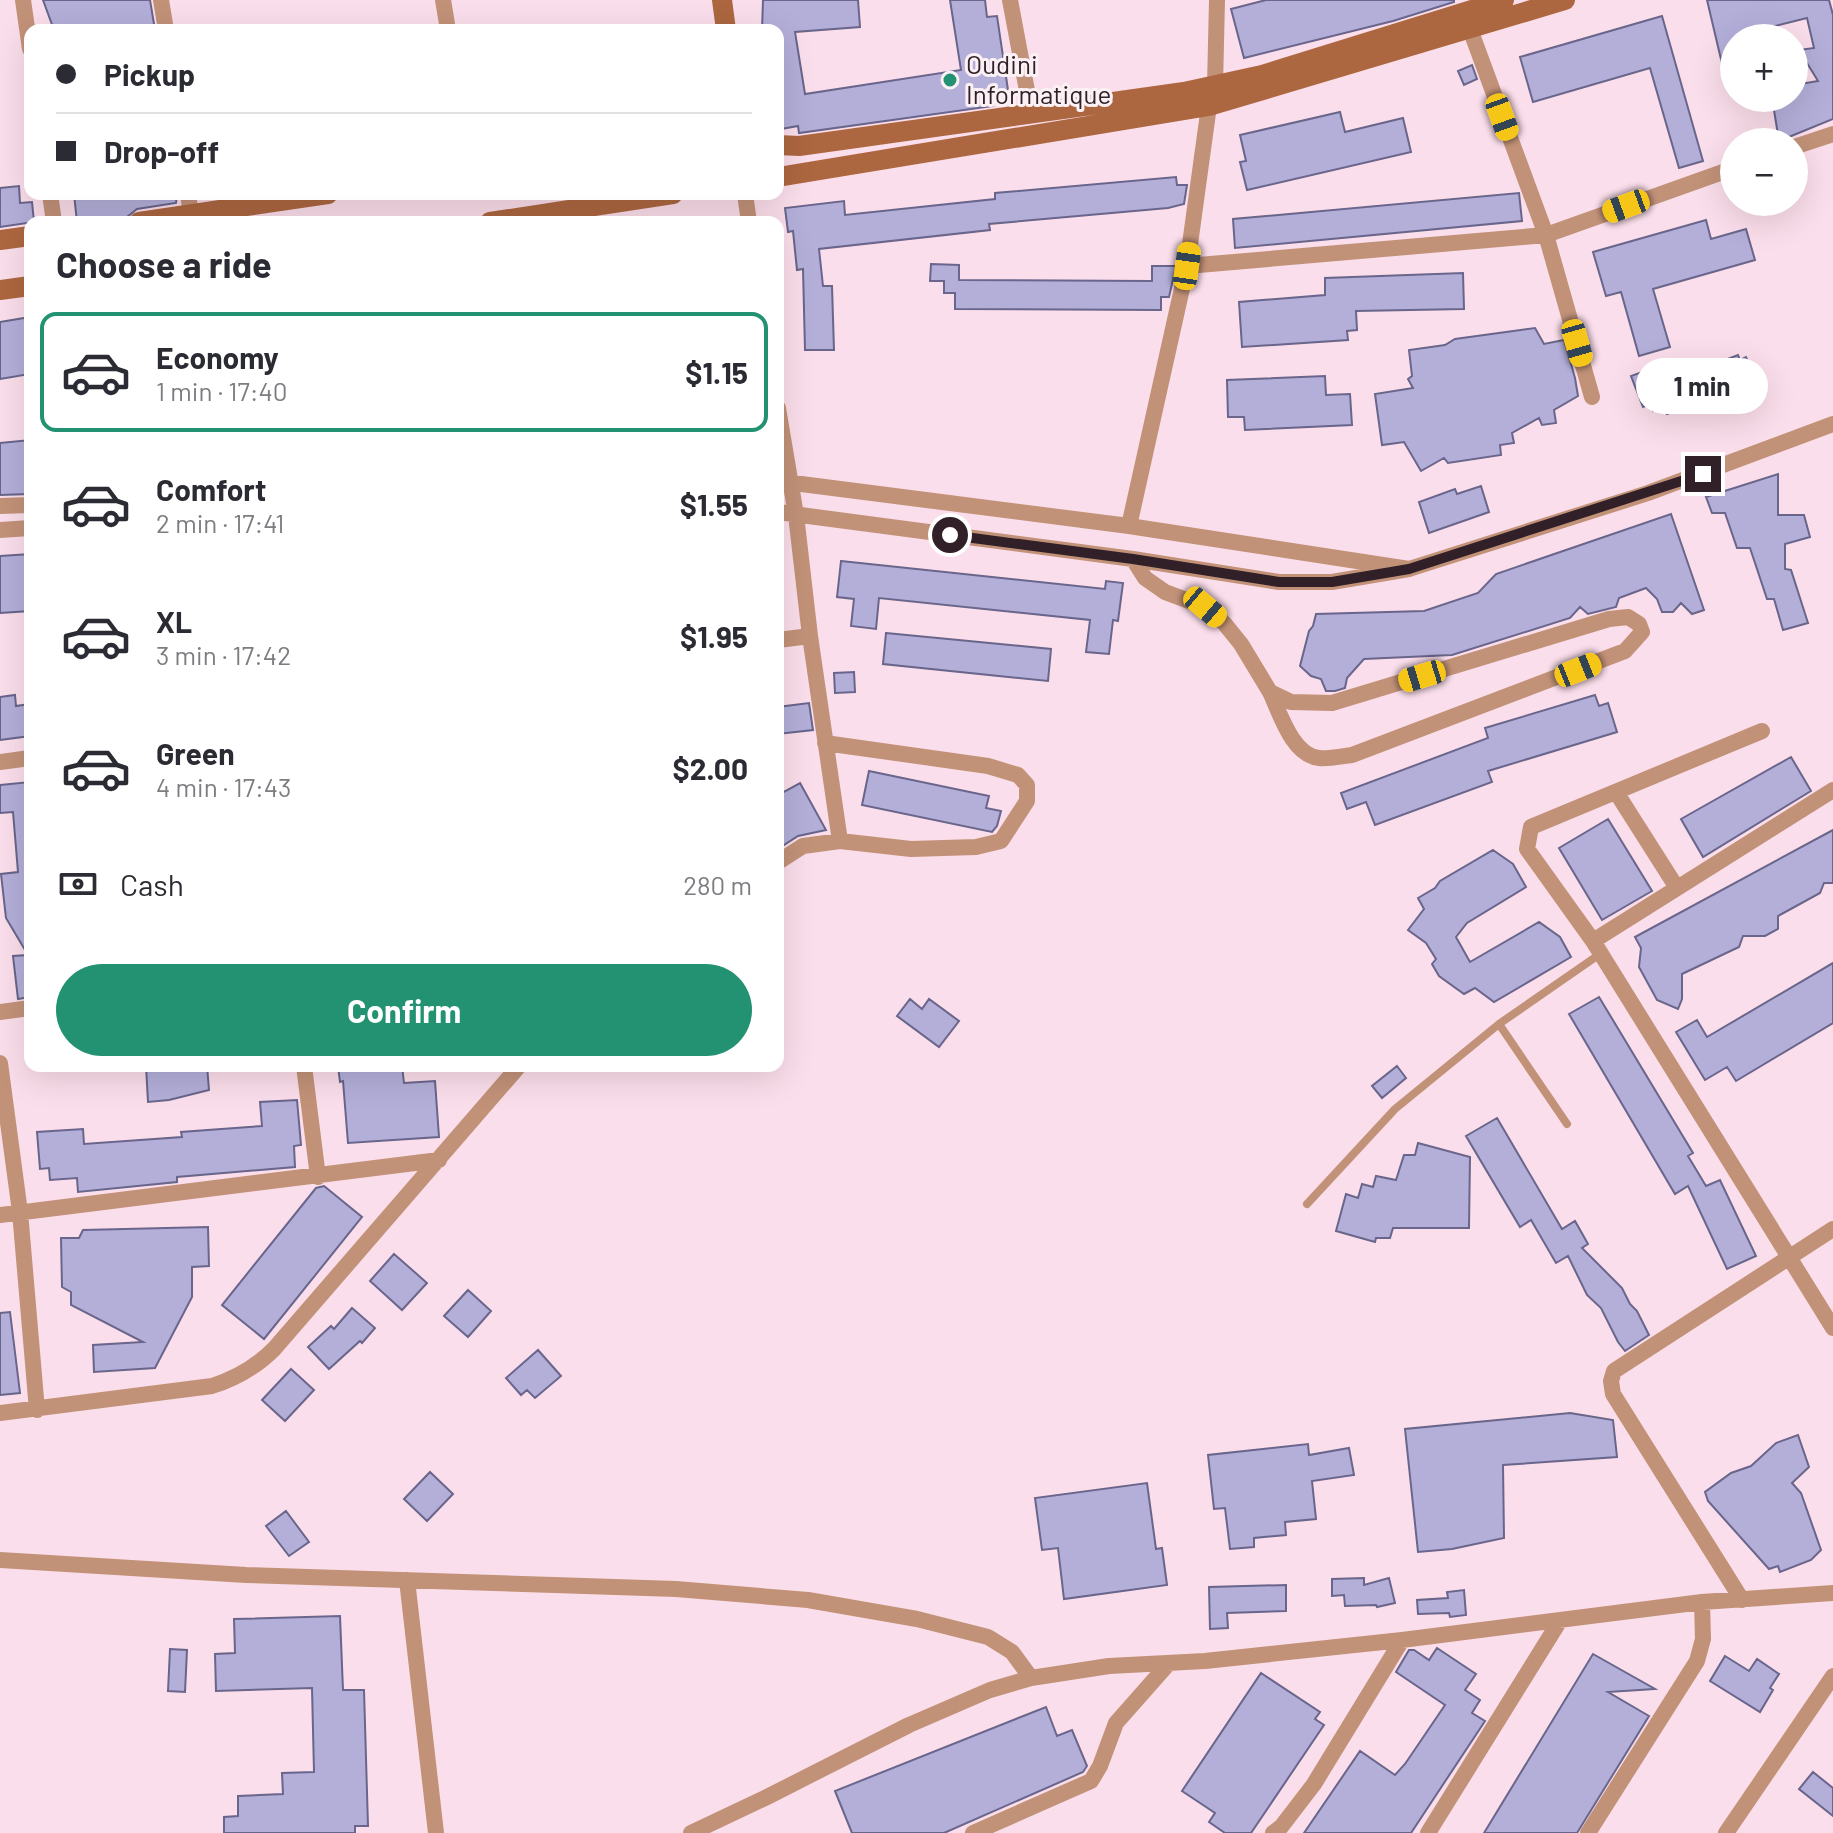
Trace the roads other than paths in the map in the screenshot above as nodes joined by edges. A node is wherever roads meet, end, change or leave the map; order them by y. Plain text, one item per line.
1 (23, 0) edge
2 (161, 0) edge
3 (443, 0) edge
4 (722, 0) edge
5 (1010, 0) edge
6 (1217, 0) edge
7 (1504, 0) edge
8 (1565, 0) edge
9 (1478, 4) edge
10 (26, 24) edge
11 (165, 24) edge
12 (447, 24) edge
13 (725, 24) edge
14 (1470, 29) junction
15 (1215, 86) junction
16 (1209, 106) junction
17 (1031, 112) junction
18 (1833, 134) edge
19 (1808, 142) edge
20 (784, 145) edge
21 (1720, 173) edge
22 (784, 176) edge
23 (294, 200) edge
24 (634, 200) edge
25 (202, 216) edge
26 (529, 216) edge
27 (1546, 235) junction
28 (24, 237) edge
29 (0, 240) edge
30 (1187, 266) junction
31 (24, 287) edge
32 (0, 290) edge
33 (1592, 397) dead end
34 (1833, 424) edge
35 (784, 481) edge
36 (24, 505) edge
37 (0, 506) edge
38 (784, 513) edge
39 (796, 515) junction
40 (1129, 526) junction
41 (24, 528) edge
42 (0, 530) edge
43 (1133, 559) junction
44 (1409, 569) junction
45 (810, 636) junction
46 (784, 639) edge
47 (1270, 692) junction
48 (1762, 731) dead end
49 (825, 743) junction
50 (24, 759) edge
51 (0, 762) edge
52 (1833, 790) edge
53 (1616, 792) junction
54 (840, 841) junction
55 (784, 858) edge
56 (1677, 888) junction
57 (1597, 947) junction
58 (24, 1009) edge
59 (0, 1012) edge
60 (1499, 1024) junction
61 (0, 1063) edge
62 (305, 1072) edge
63 (514, 1072) edge
64 (1567, 1124) dead end
65 (439, 1160) junction
66 (318, 1177) junction
67 (1307, 1204) dead end
68 (20, 1212) junction
69 (0, 1215) edge
70 (1833, 1229) edge
71 (1788, 1257) junction
72 (1833, 1328) edge
73 (37, 1410) junction
74 (0, 1413) edge
75 (0, 1560) edge
76 (407, 1580) junction
77 (1833, 1593) edge
78 (1742, 1600) junction
79 (1702, 1602) junction
80 (1559, 1622) junction
81 (1402, 1640) junction
82 (1169, 1663) junction
83 (1833, 1676) edge
84 (1031, 1678) junction
85 (436, 1833) edge
86 (691, 1833) edge
87 (973, 1833) edge
88 (1273, 1833) edge
89 (1428, 1833) edge
90 (1588, 1833) edge
91 (1726, 1833) edge

1 - 10 street
2 - 11 street
3 - 12 street
4 - 13 street
5 - 17 street
6 - 15 street
7 - 9 street
8 - 14 street
9 - 15 street
14 - 16 street
14 - 27 street
15 - 16 street
15 - 17 street
16 - 22 street
16 - 30 street
17 - 20 street
18 - 19 street
21 - 27 street
23 - 25 street
24 - 26 street
27 - 30 street
27 - 33 street
28 - 29 street
30 - 40 street
31 - 32 street
34 - 44 street
35 - 39 street
35 - 40 street
36 - 37 street
38 - 39 street
39 - 43 street
39 - 45 street
40 - 44 street
41 - 42 street
43 - 44 street
43 - 47 street
45 - 46 street
45 - 49 street
47 - 47 street
48 - 53 street
49 - 54 street
49 - 54 street
50 - 51 street
52 - 56 street
53 - 56 street
53 - 57 street
54 - 55 street
56 - 57 street
57 - 60 lane
57 - 71 street
58 - 59 street
60 - 64 lane
60 - 67 lane
61 - 68 street
62 - 66 street
63 - 65 street
65 - 66 street
65 - 73 street
66 - 68 street
68 - 69 street
68 - 73 street
70 - 71 street
71 - 72 street
71 - 78 street
73 - 74 street
75 - 76 street
76 - 84 street
76 - 85 street
77 - 78 street
78 - 79 street
79 - 80 street
79 - 90 street
80 - 81 street
80 - 89 street
81 - 82 street
81 - 88 street
82 - 84 street
82 - 87 street
83 - 91 street
84 - 86 street

